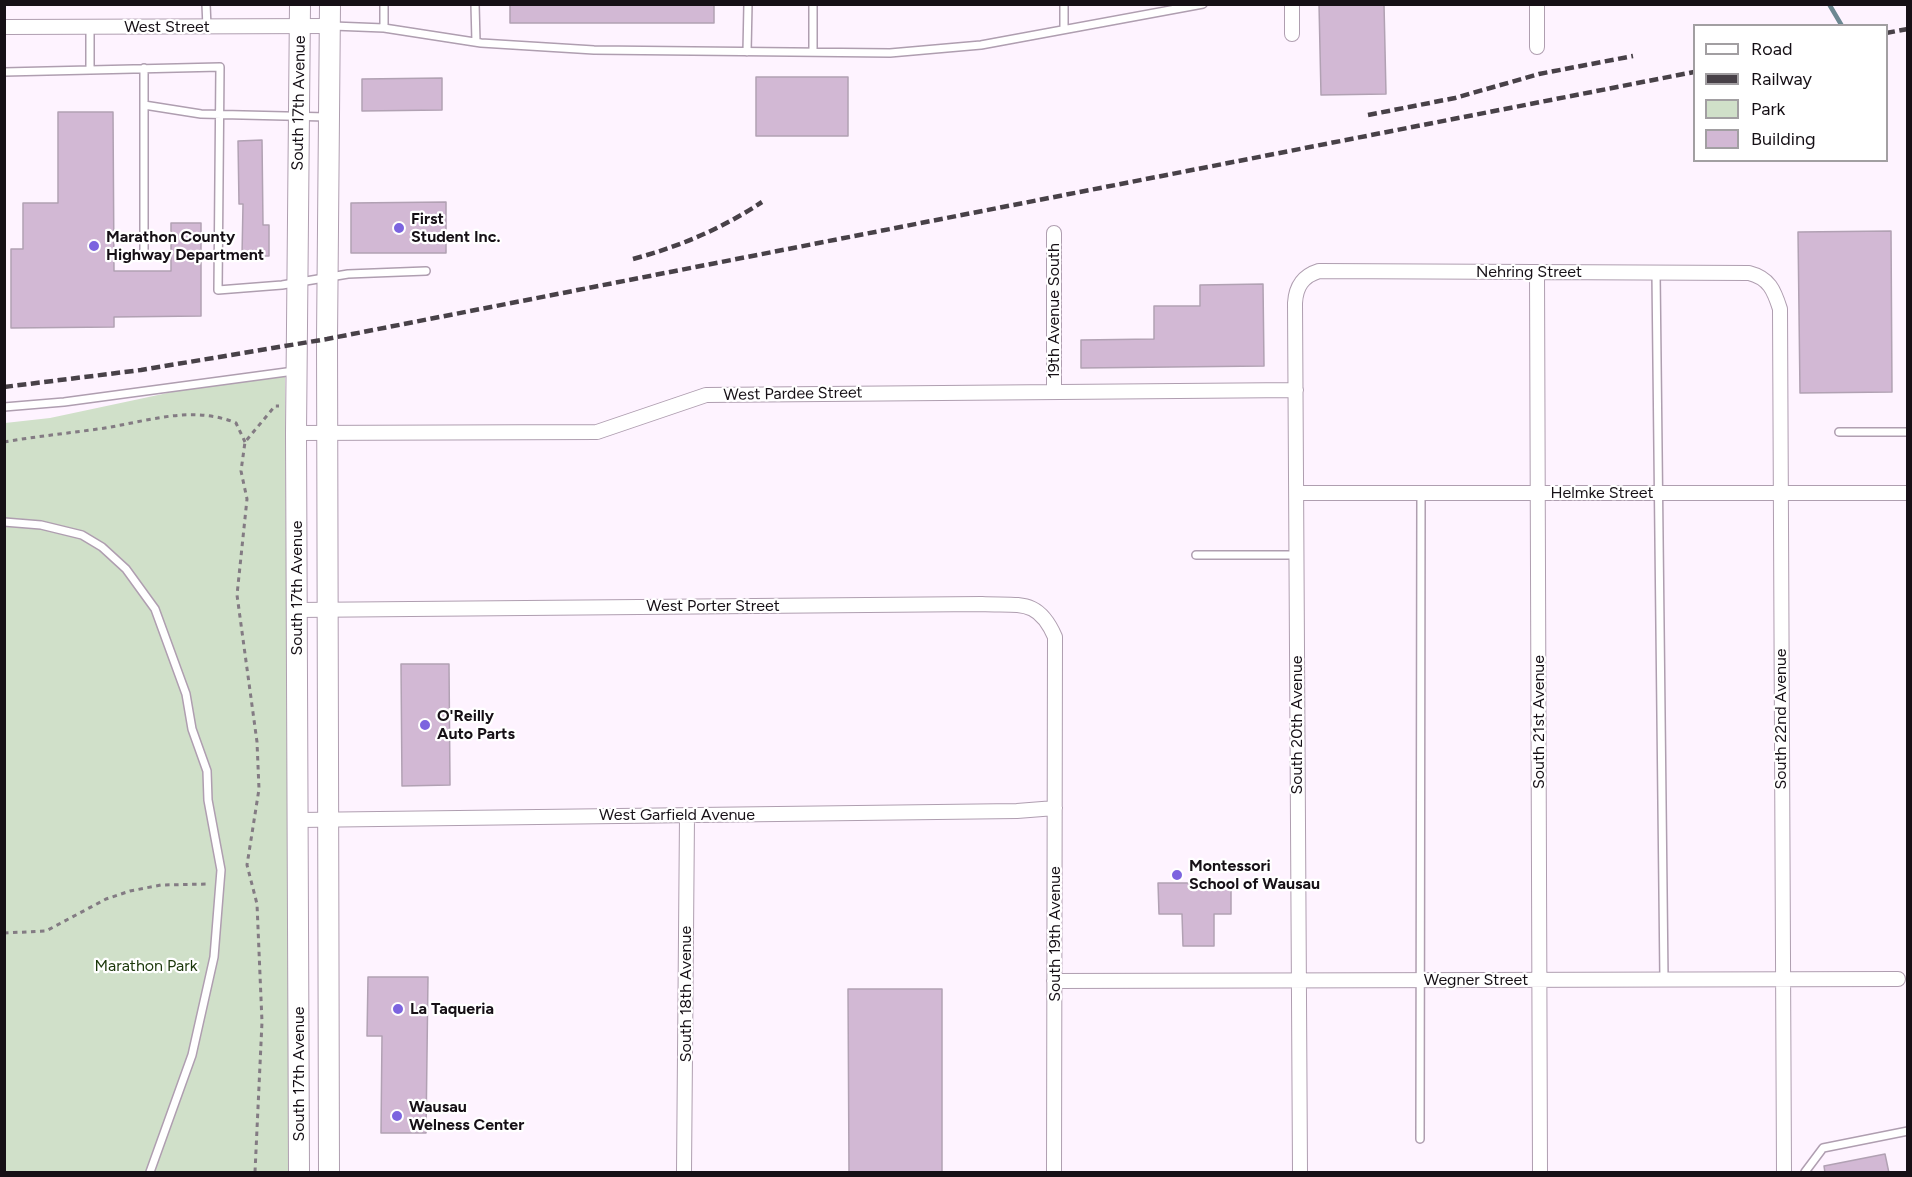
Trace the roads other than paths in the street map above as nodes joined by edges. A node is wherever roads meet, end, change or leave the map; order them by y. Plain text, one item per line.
1 (206, 4) edge
2 (300, 4) edge
3 (330, 4) edge
4 (384, 4) edge
5 (475, 4) edge
6 (748, 4) edge
7 (813, 4) edge
8 (1064, 4) edge
9 (1203, 4) edge
10 (1292, 4) edge
11 (1537, 4) edge
12 (330, 26) junction
13 (4, 27) edge
14 (90, 27) junction
15 (207, 27) junction
16 (300, 27) junction
17 (384, 28) junction
18 (1064, 29) junction
19 (1292, 34) dead end
20 (476, 42) junction
21 (1537, 46) dead end
22 (747, 52) junction
23 (813, 52) junction
24 (144, 68) junction
25 (90, 70) junction
26 (4, 72) edge
27 (144, 105) junction
28 (220, 115) junction
29 (299, 117) junction
30 (329, 117) junction
31 (1054, 232) dead end
32 (144, 252) dead end
33 (426, 271) dead end
34 (1537, 272) junction
35 (1656, 273) junction
36 (1756, 275) joint
37 (328, 276) junction
38 (1303, 279) joint
39 (297, 282) junction
40 (297, 370) junction
41 (1054, 390) junction
42 (1296, 390) junction
43 (4, 407) edge
44 (1839, 432) dead end
45 (1908, 432) edge
46 (296, 433) junction
47 (328, 433) junction
48 (1297, 493) junction
49 (1421, 493) junction
50 (1539, 493) junction
51 (1908, 493) edge
52 (1657, 494) junction
53 (1779, 494) junction
54 (4, 522) edge
55 (1196, 555) dead end
56 (1297, 555) junction
57 (297, 609) junction
58 (328, 609) junction
59 (1055, 695) joint
60 (1055, 808) junction
61 (687, 816) junction
62 (328, 819) junction
63 (298, 820) junction
64 (1664, 979) junction
65 (1783, 979) junction
66 (1898, 979) dead end
67 (1421, 980) junction
68 (1539, 980) junction
69 (1054, 981) junction
70 (1298, 982) junction
71 (1908, 1131) edge
72 (1419, 1139) dead end
73 (150, 1173) edge
74 (299, 1173) edge
75 (329, 1173) edge
76 (684, 1173) edge
77 (1054, 1173) edge
78 (1300, 1173) edge
79 (1540, 1173) edge
80 (1784, 1173) edge
81 (1805, 1173) edge

1 - 15 lane
2 - 16 main road, South 17th Avenue
3 - 12 main road, South 17th Avenue
4 - 17 lane
5 - 20 lane
6 - 22 lane
7 - 23 lane
8 - 18 lane
9 - 18 lane
10 - 19 street
11 - 21 street
12 - 16 street, West Street
12 - 17 lane
12 - 30 main road, South 17th Avenue
13 - 14 street, West Street
14 - 15 street, West Street
14 - 25 lane
15 - 16 street, West Street
16 - 29 main road, South 17th Avenue
17 - 20 lane
18 - 23 lane
20 - 22 lane
22 - 23 lane
24 - 25 lane
24 - 27 lane
24 - 28 lane
25 - 26 lane
27 - 28 lane
27 - 32 lane
28 - 29 lane
28 - 39 lane
29 - 30 lane
29 - 39 main road, South 17th Avenue
30 - 37 main road, South 17th Avenue
31 - 41 street, 19th Avenue South
33 - 37 lane
34 - 35 street, Nehring Street
34 - 38 street, Nehring Street
34 - 50 street, South 21st Avenue
35 - 36 street, Nehring Street
35 - 52 lane
36 - 53 street, South 22nd Avenue
37 - 39 lane
37 - 47 main road, South 17th Avenue
38 - 42 street, South 20th Avenue
39 - 40 main road, South 17th Avenue
40 - 43 lane
40 - 46 main road, South 17th Avenue
41 - 42 street, West Pardee Street
41 - 47 street, West Pardee Street
42 - 48 street, South 20th Avenue
44 - 45 lane
46 - 47 street, West Pardee Street
46 - 57 main road, South 17th Avenue
47 - 58 main road, South 17th Avenue
48 - 49 street, Helmke Street
48 - 56 street, South 20th Avenue
49 - 50 street, Helmke Street
49 - 67 lane
50 - 52 street, Helmke Street
50 - 68 street, South 21st Avenue
51 - 53 street, Helmke Street
52 - 53 street, Helmke Street
52 - 64 lane
53 - 65 street, South 22nd Avenue
54 - 73 lane
55 - 56 lane
56 - 70 street, South 20th Avenue
57 - 58 street, West Porter Street
57 - 63 main road, South 17th Avenue
58 - 59 street, West Porter Street
58 - 62 main road, South 17th Avenue
59 - 60 street, South 19th Avenue
60 - 61 street, West Garfield Avenue
60 - 69 street, South 19th Avenue
61 - 62 street, West Garfield Avenue
61 - 76 street, South 18th Avenue
62 - 63 street, West Garfield Avenue
62 - 75 main road, South 17th Avenue
63 - 74 main road, South 17th Avenue
64 - 65 street, Wegner Street
64 - 68 street, Wegner Street
65 - 66 street, Wegner Street
65 - 80 street, South 22nd Avenue
67 - 68 street, Wegner Street
67 - 70 street, Wegner Street
67 - 72 lane
68 - 79 street, South 21st Avenue
69 - 70 street, Wegner Street
69 - 77 street, South 19th Avenue
70 - 78 street, South 20th Avenue
71 - 81 lane

